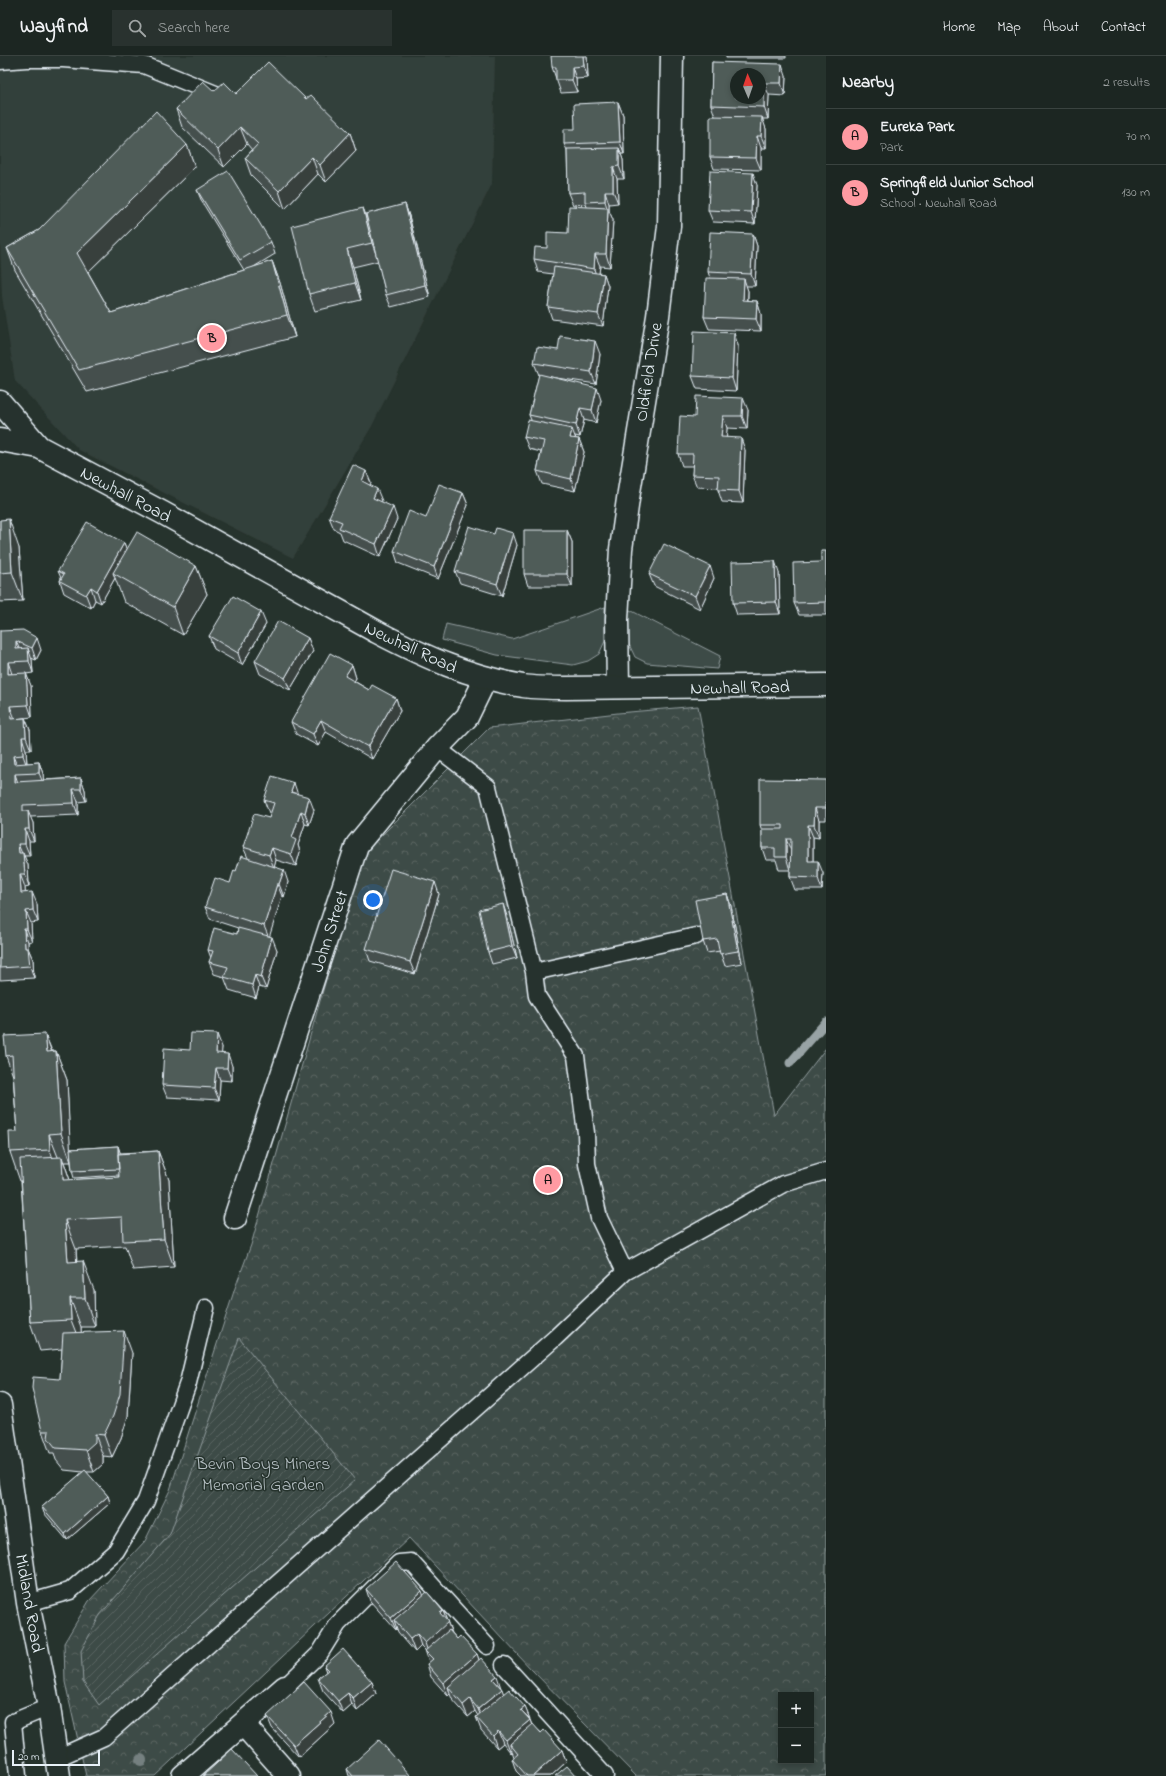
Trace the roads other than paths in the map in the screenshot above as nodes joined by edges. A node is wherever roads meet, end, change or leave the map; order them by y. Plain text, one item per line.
1 (672, 56) edge
2 (62, 58) edge
3 (0, 61) edge
4 (225, 98) edge
5 (0, 402) edge
6 (0, 440) edge
7 (39, 448) junction
8 (486, 678) junction
9 (826, 686) edge
10 (618, 687) junction
11 (437, 748) junction
12 (696, 936) dead end
13 (534, 972) junction
14 (826, 1171) edge
15 (235, 1218) dead end
16 (625, 1272) junction
17 (206, 1308) dead end
18 (0, 1405) edge
19 (28, 1603) junction
20 (487, 1646) dead end
21 (504, 1665) dead end
22 (285, 1687) joint
23 (49, 1707) junction
24 (6, 1724) edge
25 (243, 1724) junction
26 (58, 1767) edge
27 (18, 1776) edge
28 (183, 1776) edge
29 (289, 1776) edge
30 (605, 1776) edge

1 - 10 street, Oldfield Drive
2 - 3 lane
2 - 4 lane
5 - 7 street, Newhall Road
6 - 7 street, Newhall Road
7 - 8 street, Newhall Road
8 - 10 street, Newhall Road
8 - 11 street, John Street
9 - 10 street, Newhall Road
11 - 13 lane
11 - 15 street, John Street
12 - 13 lane
13 - 16 lane
14 - 16 lane
16 - 26 lane
17 - 19 lane
18 - 19 street, Midland Road
19 - 23 street, Midland Road
20 - 22 lane
21 - 30 lane
22 - 25 street
23 - 24 lane
23 - 26 street, Midland Road
24 - 27 lane
25 - 28 street
25 - 29 street

